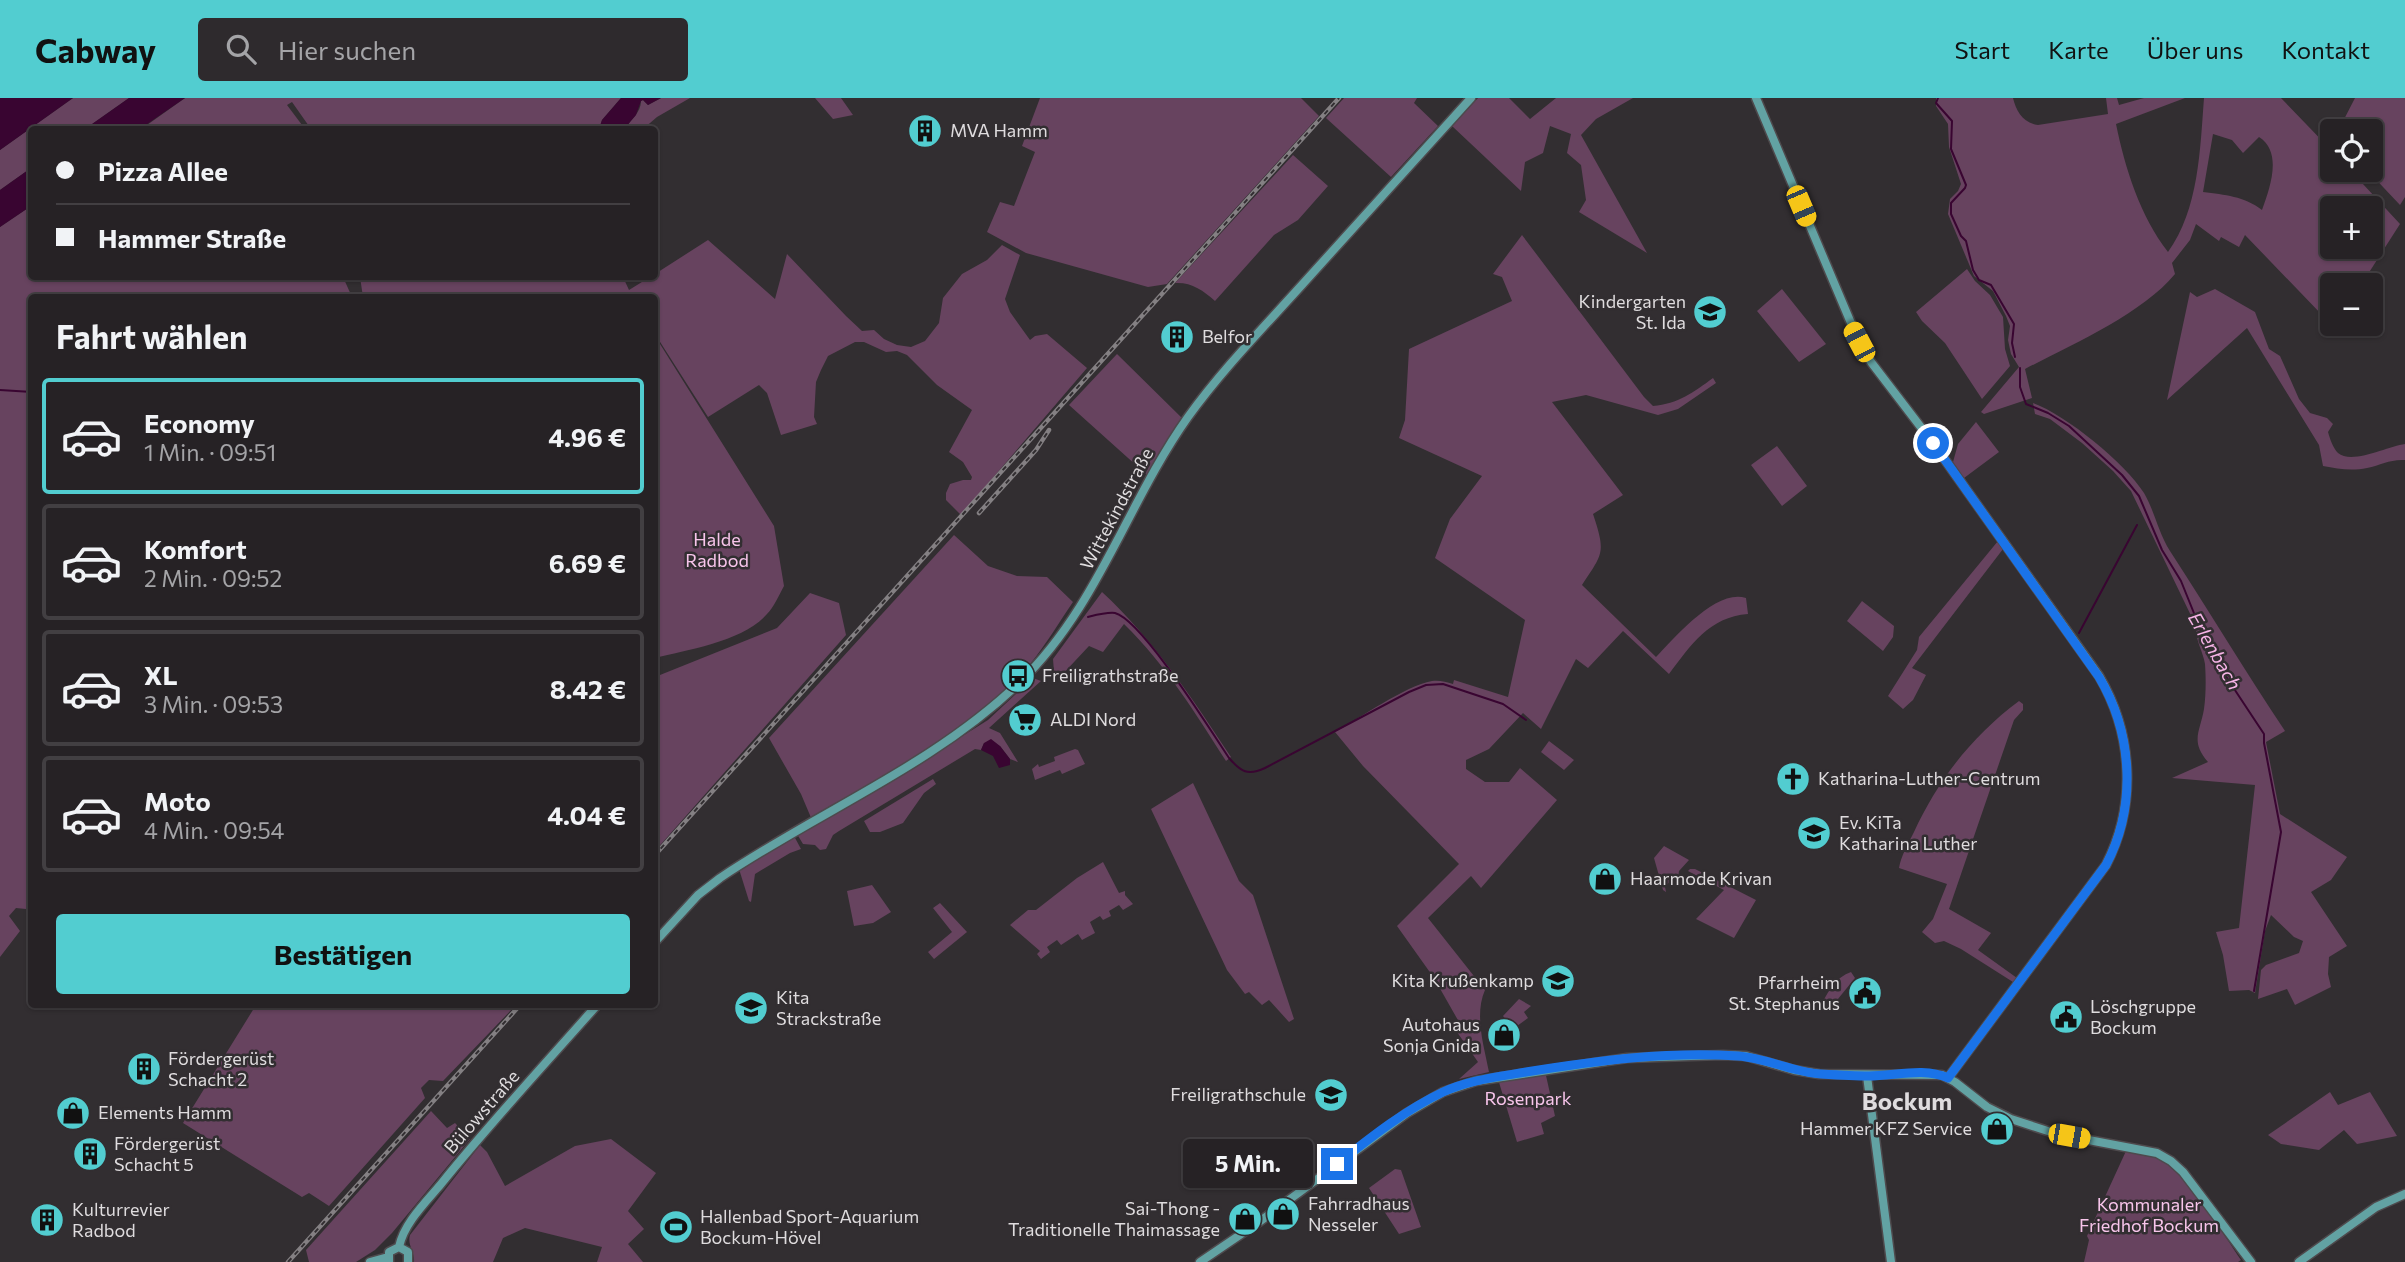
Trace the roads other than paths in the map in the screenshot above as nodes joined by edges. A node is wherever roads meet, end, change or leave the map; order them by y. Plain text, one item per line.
1 (1471, 98) edge
2 (1756, 98) edge
3 (658, 939) edge
4 (594, 1008) edge
5 (1867, 1076) junction
6 (1948, 1078) junction
7 (2405, 1194) edge
8 (399, 1247) junction
9 (389, 1260) edge
10 (370, 1262) edge
11 (408, 1262) edge
12 (1200, 1262) edge
13 (1891, 1262) edge
14 (2251, 1262) edge
15 (2299, 1262) edge

1 - 3 main road, Wittekindstraße
2 - 6 main road
4 - 8 main road, Bülowstraße
5 - 6 main road
5 - 12 main road
5 - 13 main road
6 - 14 main road
7 - 15 main road
8 - 9 main road, Bülowstraße
8 - 11 main road
9 - 10 main road

